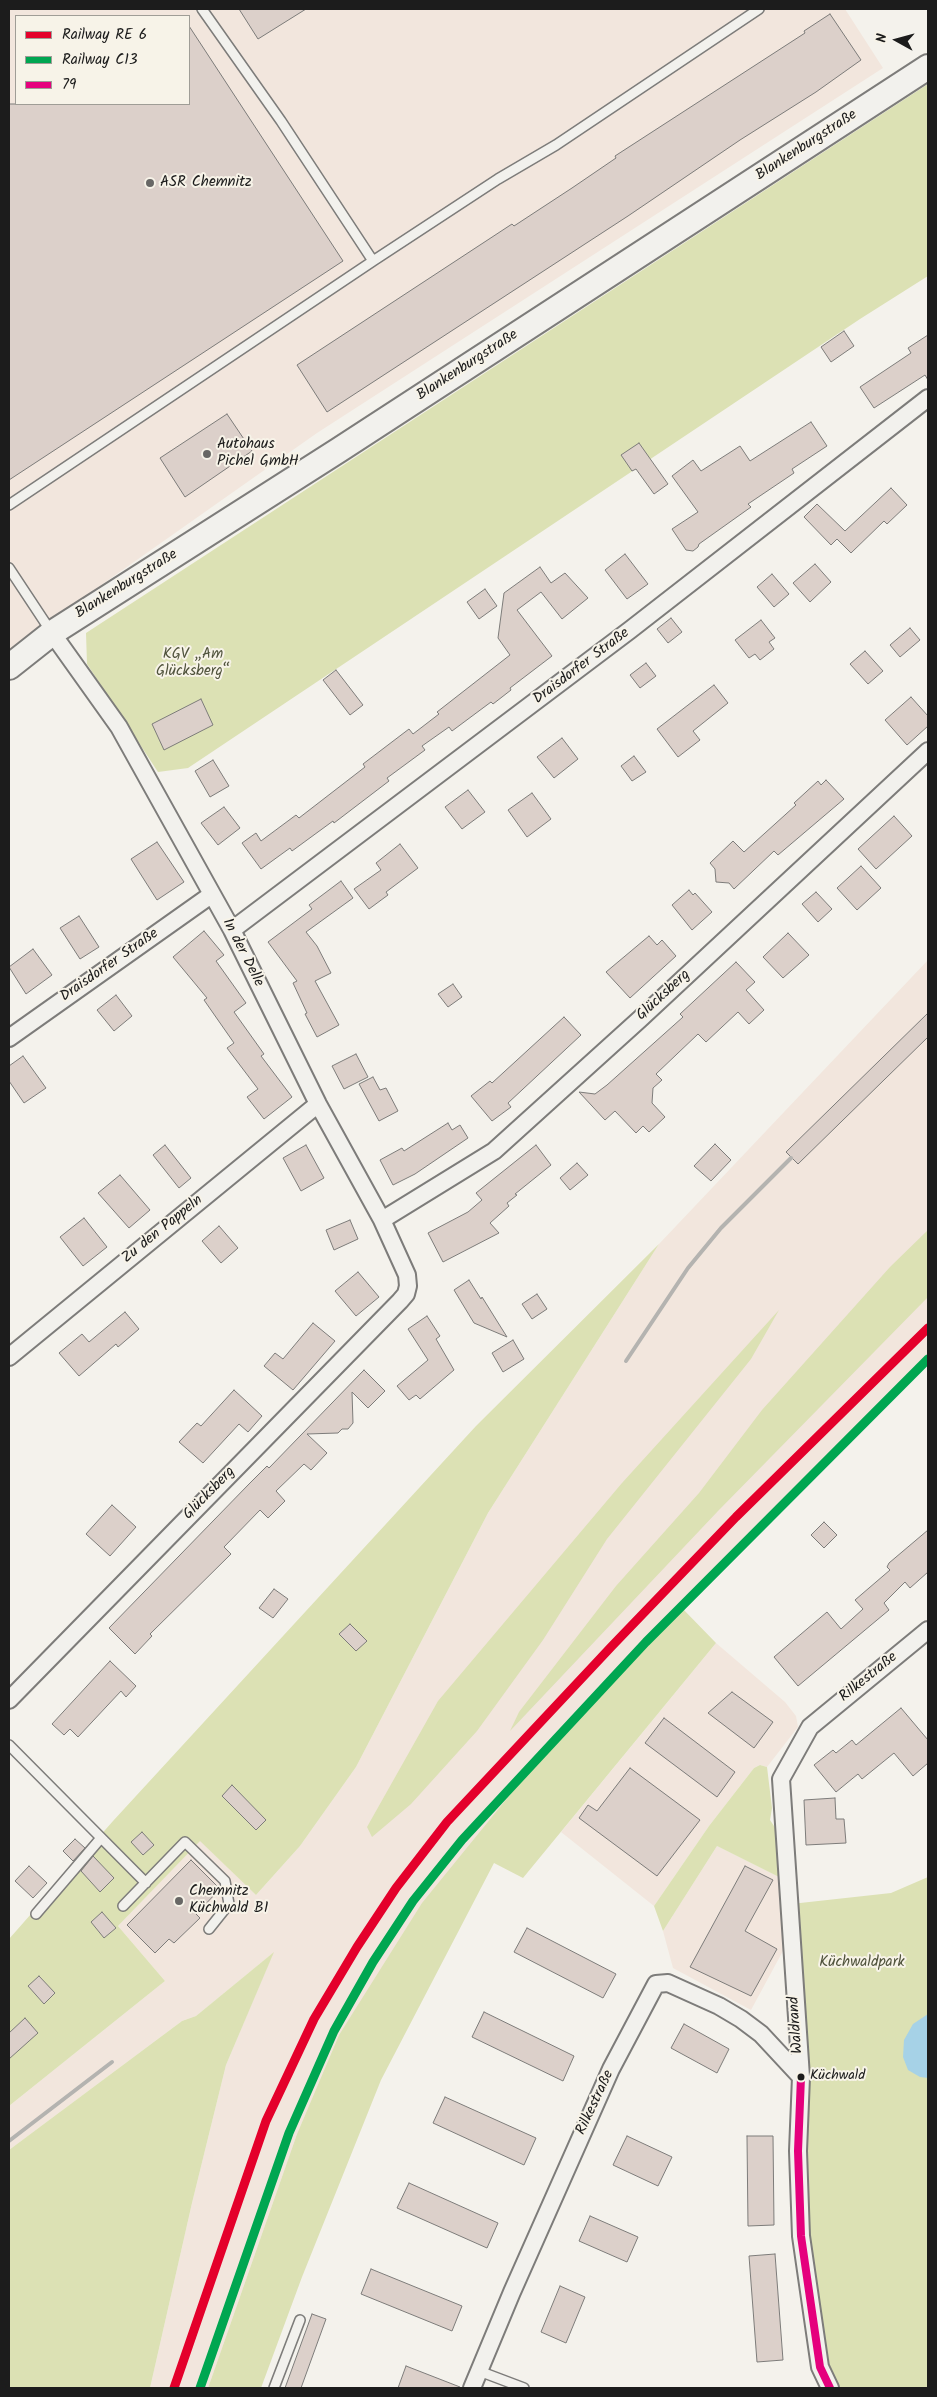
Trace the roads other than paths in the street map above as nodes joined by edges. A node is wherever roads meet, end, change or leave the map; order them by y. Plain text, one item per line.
1 (202, 9) edge
2 (759, 9) edge
3 (928, 67) edge
4 (373, 261) junction
5 (928, 398) edge
6 (9, 505) edge
7 (9, 568) edge
8 (52, 633) junction
9 (9, 667) edge
10 (928, 751) edge
11 (212, 895) junction
12 (232, 930) junction
13 (9, 1038) edge
14 (318, 1104) junction
15 (382, 1220) junction
16 (408, 1286) joint
17 (9, 1357) edge
18 (928, 1630) edge
19 (9, 1700) edge
20 (810, 1727) joint
21 (9, 1745) edge
22 (101, 1838) junction
23 (146, 1883) junction
24 (123, 1906) dead end
25 (36, 1914) dead end
26 (209, 1929) dead end
27 (801, 2077) junction
28 (300, 2320) dead end
29 (479, 2371) junction
30 (274, 2388) edge
31 (472, 2388) edge
32 (524, 2388) edge
33 (830, 2388) edge

1 - 4 lane
2 - 4 lane
3 - 8 main road, Blankenburgstraße
4 - 6 lane
5 - 12 street, Draisdorfer Straße
7 - 8 lane
8 - 9 main road, Blankenburgstraße
8 - 11 street, In der Delle
10 - 15 street, Glücksberg
11 - 12 street, In der Delle
11 - 13 street, Draisdorfer Straße
12 - 14 street, In der Delle
14 - 15 street, In der Delle
14 - 17 street, Zu den Pappeln
15 - 16 street, In der Delle
16 - 19 street, Glücksberg
18 - 20 street, Rilkestraße
20 - 27 street, Waldrand
21 - 22 lane
22 - 23 lane
22 - 25 lane
23 - 24 lane
23 - 26 lane
27 - 29 street, Rilkestraße
27 - 33 street, Waldrand
28 - 30 lane
29 - 31 street, Rilkestraße
29 - 32 lane

